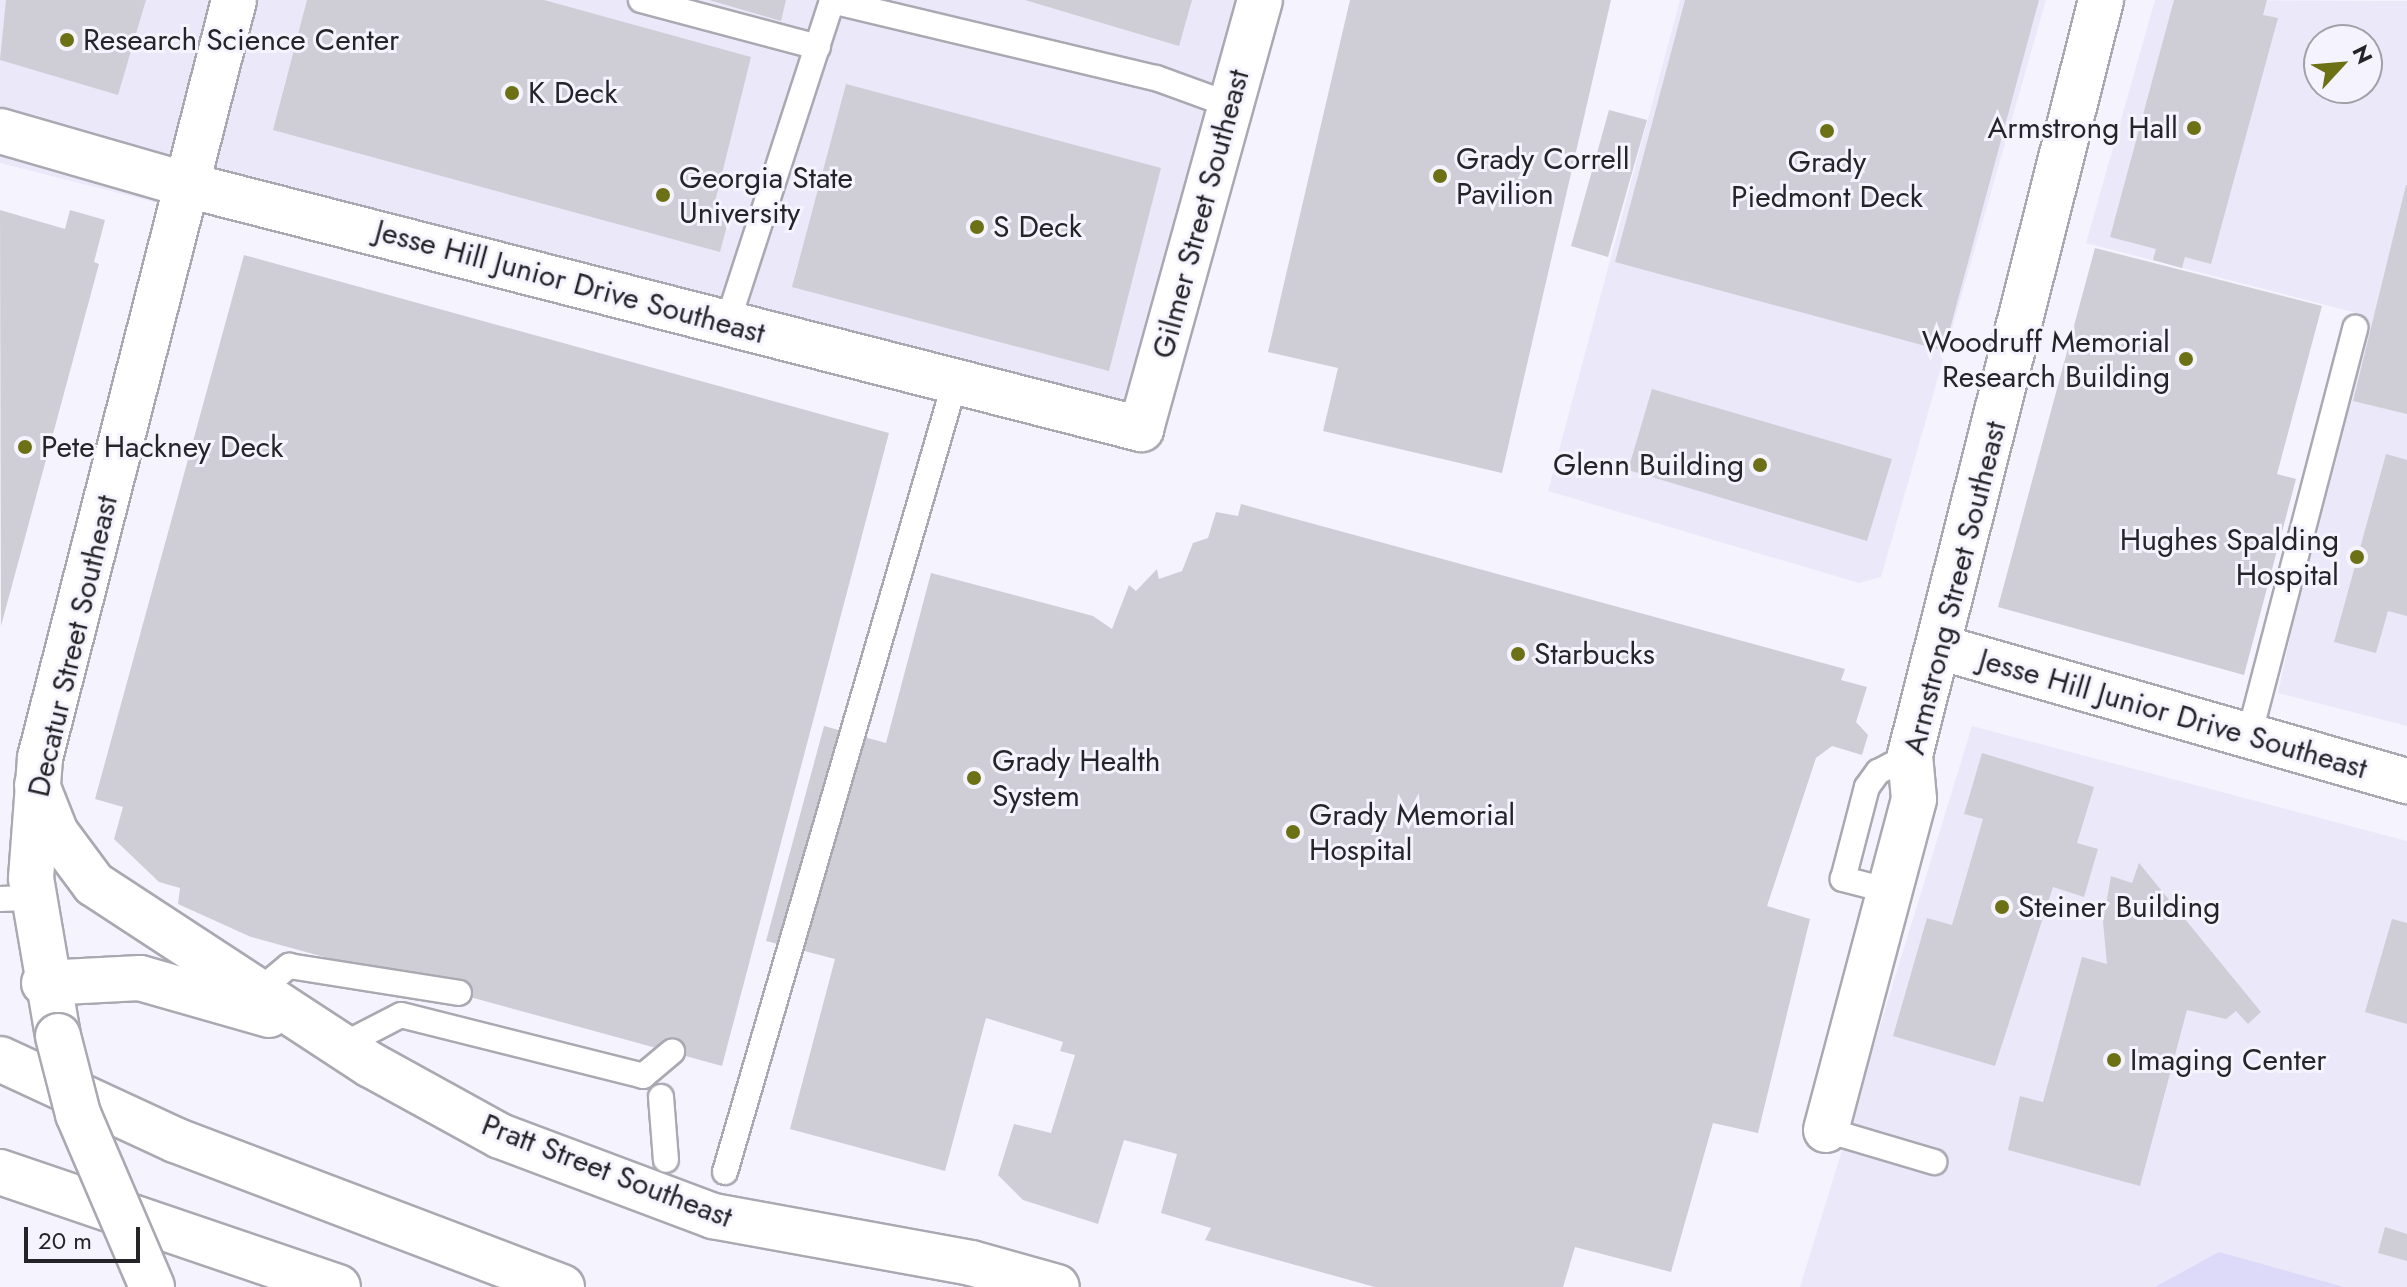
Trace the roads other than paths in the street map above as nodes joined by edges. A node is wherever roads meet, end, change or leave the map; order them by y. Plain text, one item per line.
1 (234, 0) edge
2 (641, 0) edge
3 (1260, 0) edge
4 (2101, 0) edge
5 (818, 47) junction
6 (1230, 105) junction
7 (0, 131) edge
8 (187, 185) junction
9 (727, 324) junction
10 (2355, 328) dead end
11 (955, 382) junction
12 (1141, 429) joint
13 (1939, 647) junction
14 (2249, 736) junction
15 (2407, 781) edge
16 (37, 785) junction
17 (16, 898) edge
18 (44, 983) junction
19 (260, 990) junction
20 (459, 993) dead end
21 (330, 1037) junction
22 (672, 1052) dead end
23 (0, 1059) edge
24 (661, 1097) dead end
25 (1826, 1130) joint
26 (666, 1160) dead end
27 (1934, 1162) dead end
28 (0, 1172) edge
29 (725, 1172) dead end
30 (152, 1287) edge
31 (338, 1287) edge
32 (562, 1287) edge
33 (1057, 1287) edge

1 - 8 main road, Decatur Street Southeast
2 - 5 lane
3 - 6 main road, Gilmer Street Southeast
4 - 13 main road, Armstrong Street Southeast
5 - 6 lane
5 - 9 lane
6 - 12 main road, Gilmer Street Southeast
7 - 8 main road, Jesse Hill Junior Drive Southeast
8 - 9 main road, Jesse Hill Junior Drive Southeast
8 - 16 main road, Decatur Street Southeast
9 - 11 main road, Jesse Hill Junior Drive Southeast
10 - 14 lane
11 - 12 main road, Jesse Hill Junior Drive Southeast
11 - 29 lane
13 - 14 main road, Jesse Hill Junior Drive Southeast
13 - 25 main road, Armstrong Street Southeast
14 - 15 main road, Jesse Hill Junior Drive Southeast
16 - 17 main road, Decatur Street Southeast
16 - 19 main road, Pratt Street Southeast
17 - 18 main road, Decatur Street Southeast
18 - 21 main road
18 - 30 main road, Decatur Street Southeast, bridge
19 - 20 lane
19 - 21 main road, Pratt Street Southeast
21 - 22 lane
21 - 33 main road, Pratt Street Southeast
23 - 32 main road
24 - 26 lane
25 - 27 lane
28 - 31 main road

